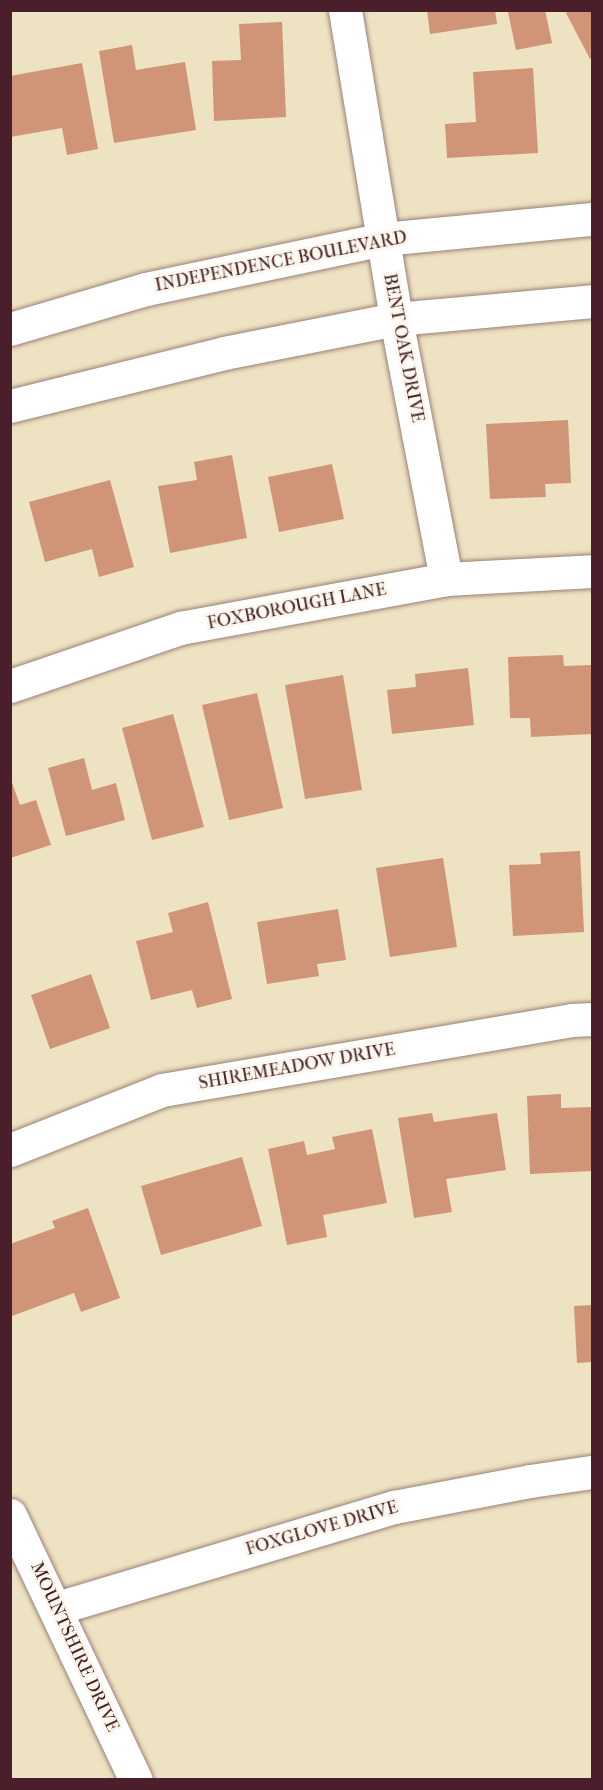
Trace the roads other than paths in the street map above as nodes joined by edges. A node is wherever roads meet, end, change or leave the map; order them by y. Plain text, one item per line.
1 (345, 10) edge
2 (592, 219) edge
3 (383, 239) junction
4 (592, 301) edge
5 (396, 319) junction
6 (10, 328) edge
7 (10, 406) edge
8 (592, 571) edge
9 (446, 579) junction
10 (10, 686) edge
11 (592, 1019) edge
12 (10, 1150) edge
13 (592, 1472) edge
14 (10, 1515) edge
15 (57, 1608) junction
16 (136, 1779) edge

1 - 3 street, BENT OAK DRIVE
2 - 3 street, INDEPENDENCE BOULEVARD
3 - 5 street, BENT OAK DRIVE
3 - 6 street, INDEPENDENCE BOULEVARD
4 - 5 street
5 - 7 street
5 - 9 street, BENT OAK DRIVE
8 - 9 street, FOXBOROUGH LANE
9 - 10 street, FOXBOROUGH LANE
11 - 12 street, SHIREMEADOW DRIVE
13 - 15 street, FOXGLOVE DRIVE
14 - 15 street, MOUNTSHIRE DRIVE
15 - 16 street, MOUNTSHIRE DRIVE

